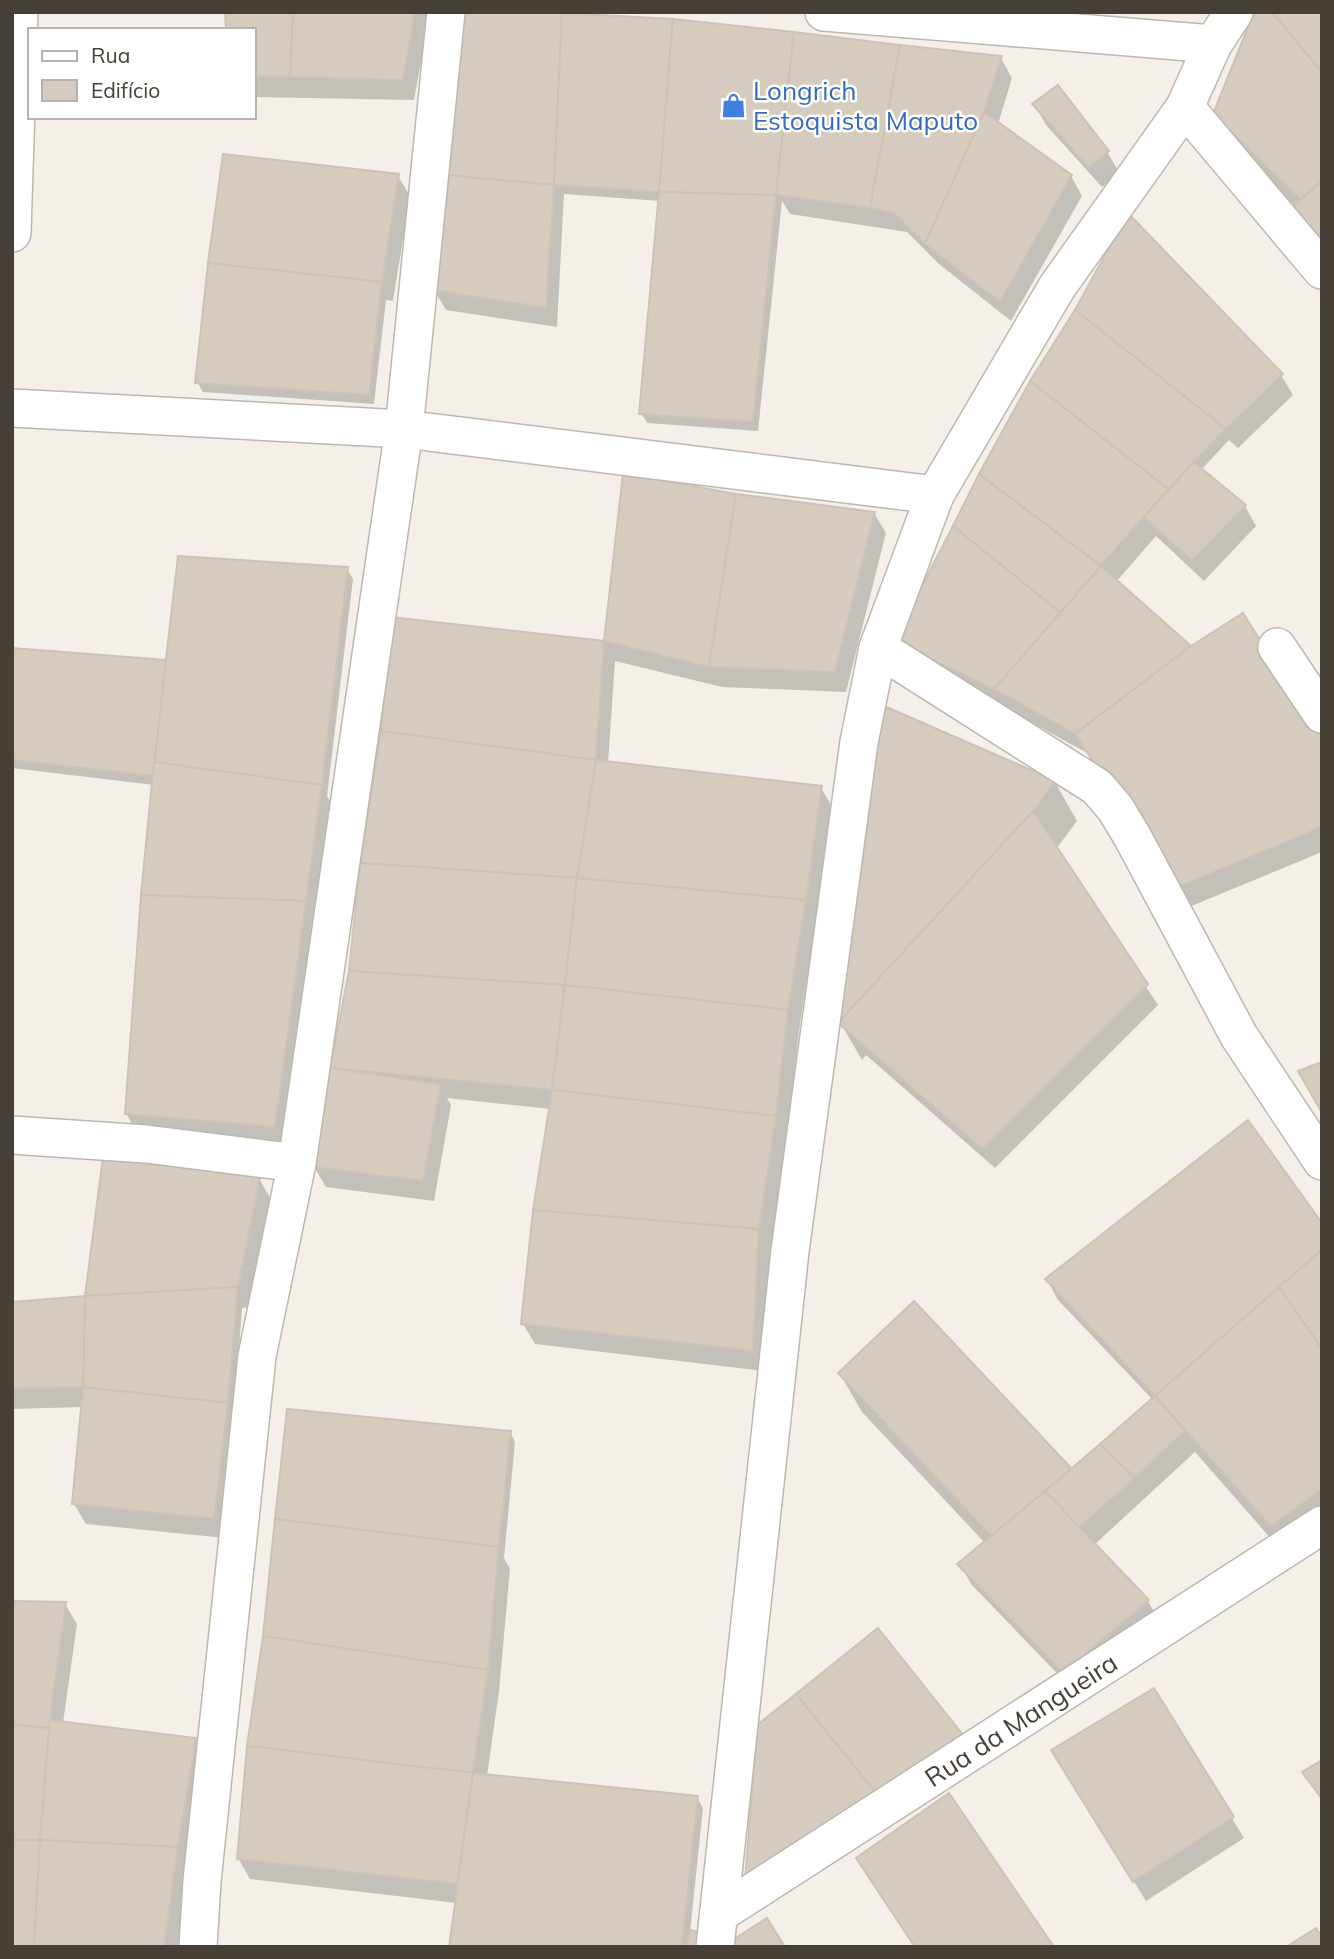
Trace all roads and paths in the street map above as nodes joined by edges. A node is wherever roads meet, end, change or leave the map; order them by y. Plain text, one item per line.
1 (19, 12) edge
2 (446, 12) edge
3 (824, 12) edge
4 (1234, 12) edge
5 (1213, 44) junction
6 (1185, 107) junction
7 (12, 233) edge
8 (1322, 270) edge
9 (12, 408) edge
10 (404, 429) junction
11 (935, 495) junction
12 (1278, 647) dead end
13 (878, 648) junction
14 (1322, 714) edge
15 (12, 1135) edge
16 (1322, 1161) edge
17 (297, 1163) junction
18 (1322, 1525) edge
19 (717, 1930) edge
20 (198, 1947) edge

1 - 7 street
2 - 10 street
3 - 5 street
4 - 5 street
5 - 6 street
6 - 8 street
6 - 11 street
9 - 10 street
10 - 11 street
10 - 17 street
11 - 13 street
12 - 14 street
13 - 16 street
13 - 19 street
15 - 17 street
17 - 20 street
18 - 19 street, Rua da Mangueira

